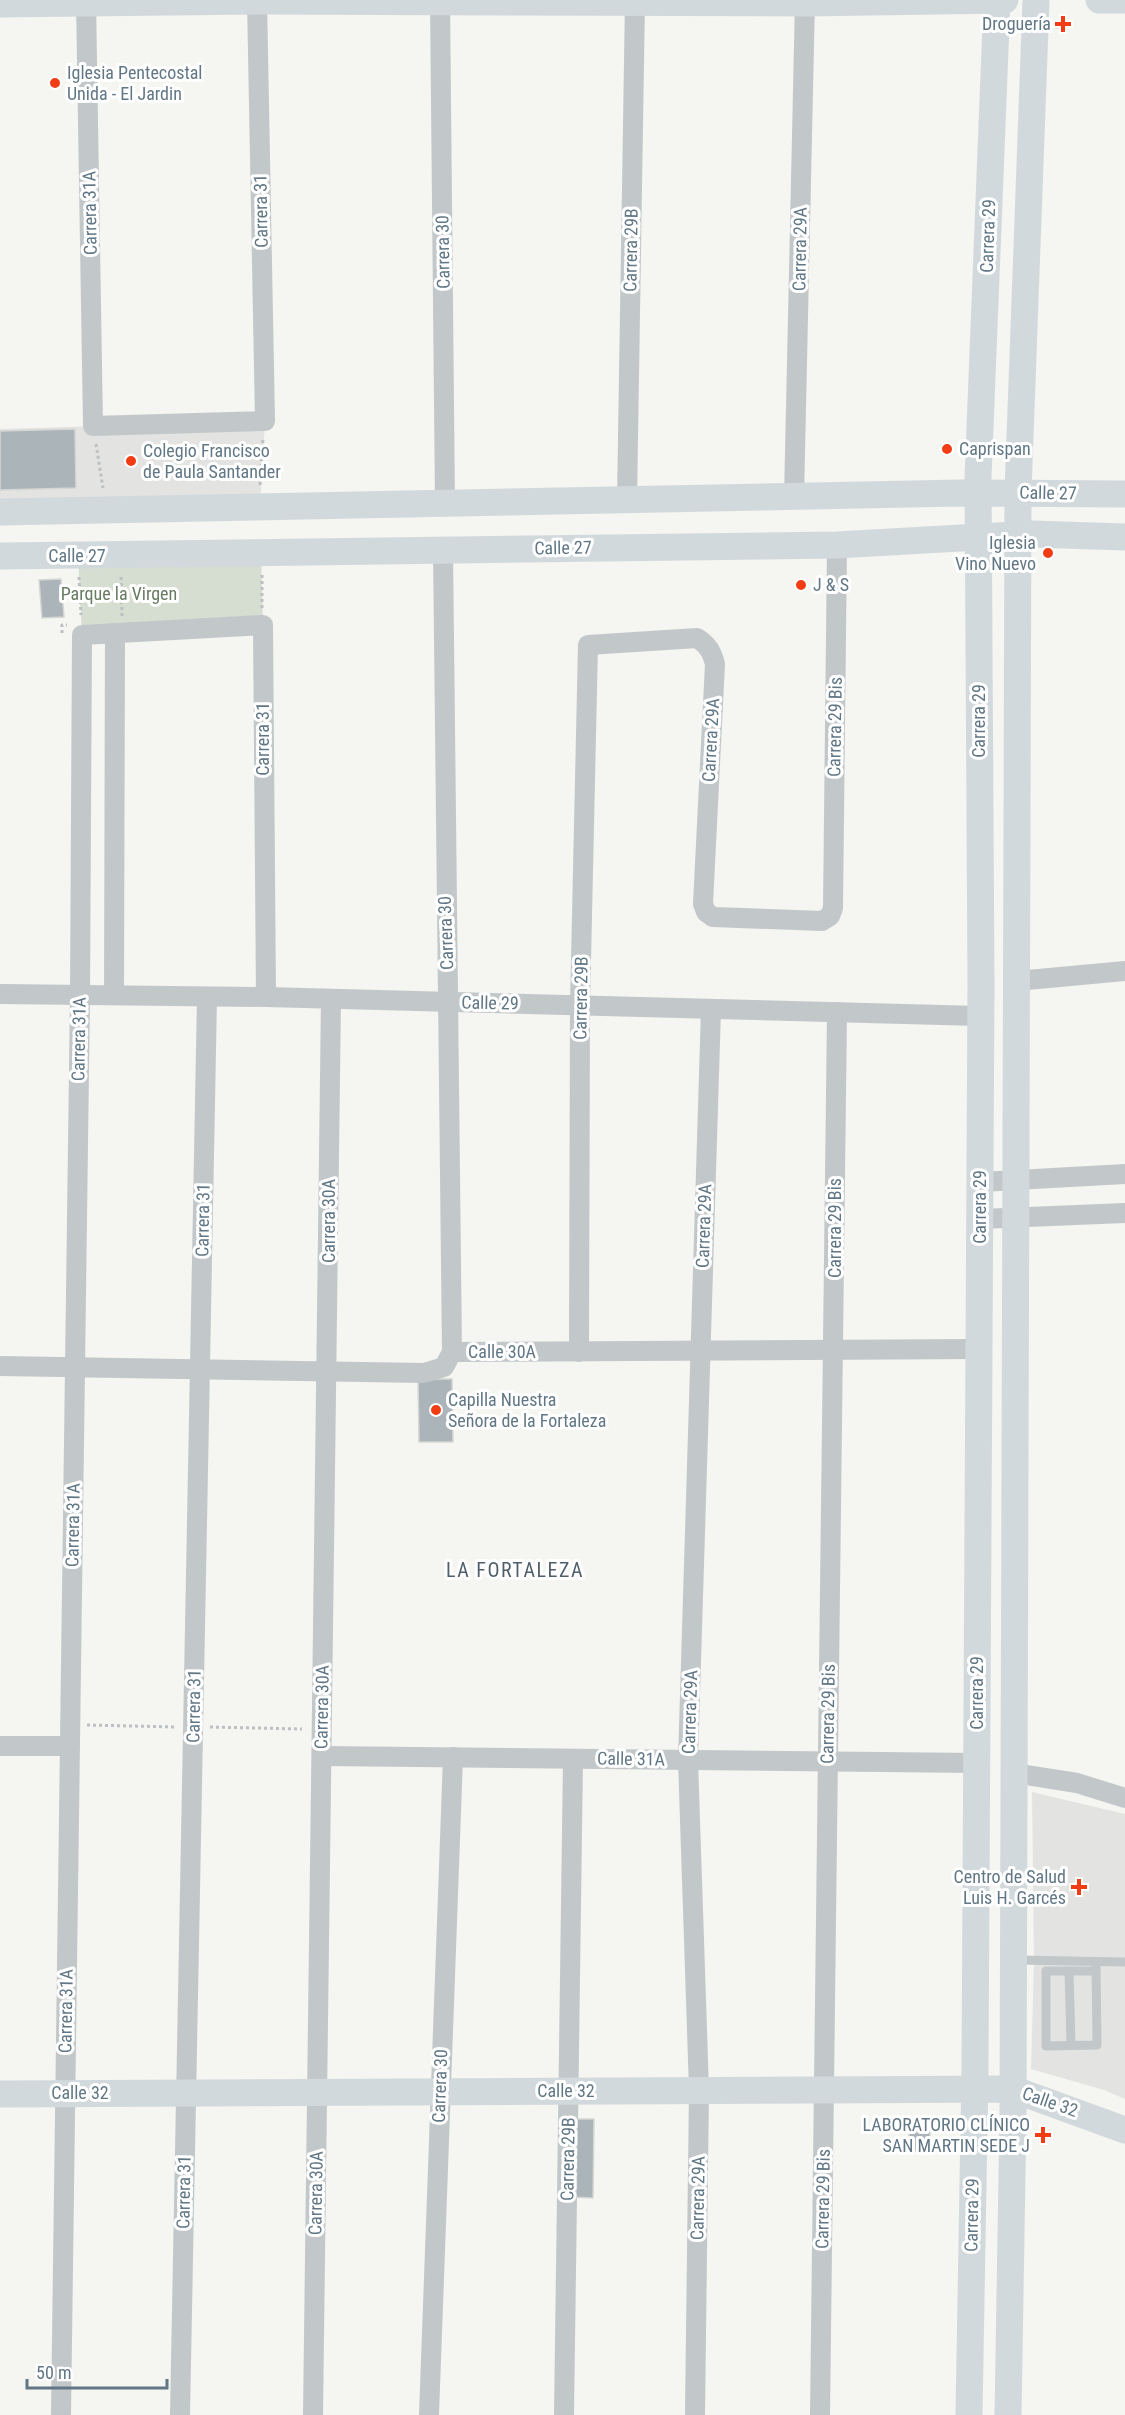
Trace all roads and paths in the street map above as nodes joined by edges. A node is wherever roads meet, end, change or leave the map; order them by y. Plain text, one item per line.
1 (257, 0) edge
2 (997, 0) edge
3 (1005, 0) edge
4 (1036, 0) edge
5 (1099, 0) edge
6 (1125, 0) edge
7 (86, 1) edge
8 (440, 1) edge
9 (635, 1) edge
10 (805, 2) edge
11 (0, 4) edge
12 (265, 421) junction
13 (93, 426) junction
14 (978, 492) junction
15 (1018, 492) junction
16 (260, 493) dead end
17 (1125, 494) edge
18 (104, 496) dead end
19 (794, 498) junction
20 (627, 501) junction
21 (445, 504) junction
22 (0, 512) edge
23 (1018, 535) junction
24 (978, 536) junction
25 (1125, 537) edge
26 (837, 545) junction
27 (443, 549) junction
28 (0, 556) edge
29 (78, 556) junction
30 (120, 556) junction
31 (82, 630) junction
32 (118, 632) junction
33 (62, 637) dead end
34 (697, 638) joint
35 (713, 917) joint
36 (1125, 971) edge
37 (1016, 981) junction
38 (0, 994) edge
39 (80, 995) junction
40 (114, 995) junction
41 (207, 997) junction
42 (266, 997) junction
43 (331, 999) junction
44 (449, 1002) junction
45 (580, 1006) junction
46 (711, 1009) junction
47 (837, 1012) junction
48 (980, 1016) junction
49 (1125, 1174) edge
50 (1015, 1180) junction
51 (980, 1182) junction
52 (1125, 1213) edge
53 (1015, 1218) junction
54 (980, 1219) junction
55 (978, 1349) junction
56 (834, 1350) junction
57 (700, 1351) junction
58 (452, 1352) junction
59 (579, 1352) junction
60 (0, 1366) edge
61 (75, 1369) junction
62 (201, 1371) junction
63 (328, 1373) junction
64 (0, 1746) edge
65 (70, 1746) junction
66 (322, 1756) junction
67 (453, 1757) junction
68 (573, 1759) junction
69 (688, 1760) junction
70 (827, 1761) junction
71 (976, 1763) junction
72 (1013, 1773) junction
73 (1125, 1798) edge
74 (1013, 1960) junction
75 (1125, 1962) edge
76 (1096, 1966) junction
77 (1069, 1971) junction
78 (1071, 2045) junction
79 (974, 2088) junction
80 (824, 2089) junction
81 (1012, 2089) junction
82 (699, 2090) junction
83 (439, 2091) junction
84 (569, 2091) junction
85 (186, 2092) junction
86 (318, 2092) junction
87 (65, 2093) junction
88 (0, 2094) edge
89 (1125, 2130) edge
90 (61, 2415) edge
91 (180, 2415) edge
92 (314, 2415) edge
93 (429, 2415) edge
94 (564, 2415) edge
95 (695, 2415) edge
96 (820, 2415) edge
97 (969, 2415) edge
98 (1008, 2415) edge

1 - 7 street
1 - 8 street
1 - 12 street, Carrera 31
2 - 3 street
2 - 10 street
2 - 14 street, Carrera 29
4 - 15 street, Carrera 29
5 - 6 street
7 - 11 street
7 - 13 street, Carrera 31A
8 - 9 street
8 - 21 street, Carrera 30
9 - 10 street
9 - 20 street, Carrera 29B
10 - 19 street, Carrera 29A
12 - 13 street
12 - 16 path
13 - 18 path
14 - 15 street, Calle 27
14 - 19 street, Calle 27
14 - 24 street, Carrera 29
15 - 17 street, Calle 27
15 - 23 street, Carrera 29
19 - 20 street, Calle 27
20 - 21 street, Calle 27
21 - 22 street, Calle 27
23 - 24 street, Calle 27
23 - 25 street, Calle 27
23 - 37 street, Carrera 29
24 - 26 street, Calle 27
24 - 48 street, Carrera 29
26 - 27 street, Calle 27
26 - 35 street, Carrera 29 Bis
27 - 30 street, Calle 27
27 - 44 street, Carrera 30
28 - 29 street, Calle 27
29 - 30 street, Calle 27
29 - 31 path
30 - 32 path
31 - 32 street
31 - 33 path
31 - 39 street, Carrera 31A
32 - 40 street, Carrera 31A
32 - 42 street, Carrera 31
34 - 35 street, Carrera 29A
34 - 45 street, Carrera 29B
36 - 37 street
37 - 50 street, Carrera 29
38 - 39 street, Calle 29
39 - 40 street, Calle 29
39 - 61 street, Carrera 31A
40 - 41 street, Calle 29
41 - 42 street, Calle 29
41 - 62 street, Carrera 31
42 - 43 street, Calle 29
43 - 44 street, Calle 29
43 - 63 street, Carrera 30A
44 - 45 street, Calle 29
44 - 58 street, Carrera 30
45 - 46 street, Calle 29
45 - 59 street, Carrera 29B
46 - 47 street, Calle 29
46 - 57 street, Carrera 29A
47 - 48 street, Calle 29
47 - 56 street, Carrera 29 Bis
48 - 51 street, Carrera 29
49 - 50 street
50 - 51 street
50 - 53 street, Carrera 29
51 - 54 street, Carrera 29
52 - 53 street
53 - 54 street
53 - 72 street, Carrera 29
54 - 55 street, Carrera 29
55 - 56 street, Calle 30A
55 - 71 street, Carrera 29
56 - 57 street, Calle 30A
56 - 70 street, Carrera 29 Bis
57 - 59 street, Calle 30A
57 - 69 street, Carrera 29A
58 - 59 street, Calle 30A
58 - 63 street, Calle 30A
60 - 61 street, Calle 30A
61 - 62 street, Calle 30A
61 - 65 street, Carrera 31A
62 - 63 street, Calle 30A
62 - 85 street, Carrera 31
63 - 66 street, Carrera 30A
64 - 65 street
65 - 87 street, Carrera 31A
66 - 67 street, Calle 31A
66 - 86 street, Carrera 30A
67 - 68 street, Calle 31A
67 - 83 street, Carrera 30
68 - 69 street, Calle 31A
68 - 84 street, Carrera 29B
69 - 70 street, Calle 31A
69 - 82 street, Carrera 29A
70 - 71 street, Calle 31A
70 - 80 street, Carrera 29 Bis
71 - 79 street, Carrera 29
72 - 73 street
72 - 74 street, Carrera 29
74 - 76 lane
74 - 81 street, Carrera 29
75 - 76 lane
76 - 77 lane
76 - 78 lane
77 - 78 lane
77 - 78 lane
79 - 80 street, Calle 32
79 - 81 street, Calle 32
79 - 97 street, Carrera 29
80 - 82 street, Calle 32
80 - 96 street, Carrera 29 Bis
81 - 89 street, Calle 32
81 - 98 street, Carrera 29
82 - 84 street, Calle 32
82 - 95 street, Carrera 29A
83 - 84 street, Calle 32
83 - 86 street, Calle 32
83 - 93 street, Carrera 30
84 - 94 street, Carrera 29B
85 - 86 street, Calle 32
85 - 87 street, Calle 32
85 - 91 street, Carrera 31
86 - 92 street, Carrera 30A
87 - 88 street, Calle 32
87 - 90 street, Carrera 31A

